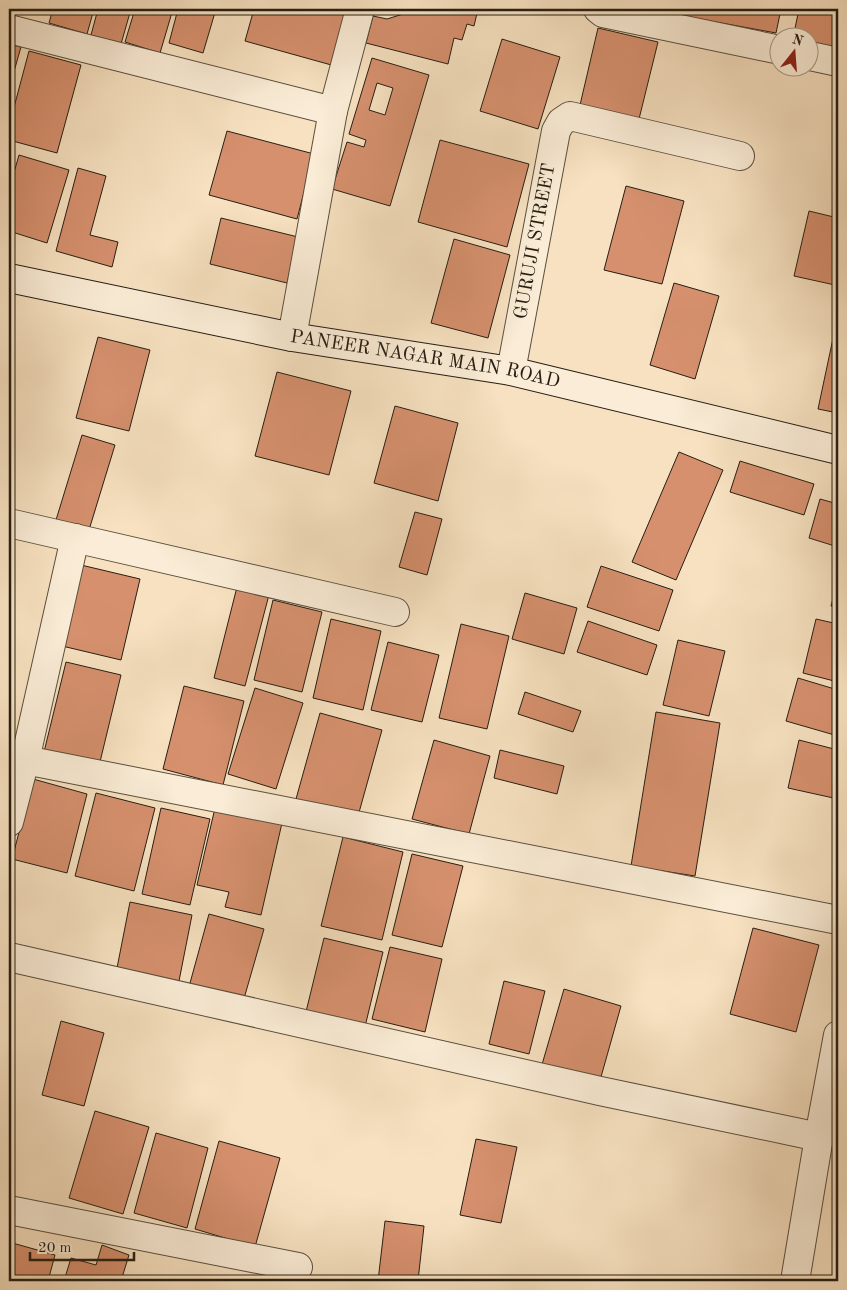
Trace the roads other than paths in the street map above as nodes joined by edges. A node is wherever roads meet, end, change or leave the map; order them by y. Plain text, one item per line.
1 (360, 9) edge
2 (598, 9) edge
3 (9, 29) edge
4 (770, 48) edge
5 (820, 58) edge
6 (838, 62) edge
7 (333, 112) junction
8 (740, 156) dead end
9 (9, 278) edge
10 (292, 337) junction
11 (511, 371) junction
12 (838, 450) edge
13 (9, 523) edge
14 (75, 538) junction
15 (396, 612) dead end
16 (25, 760) junction
17 (9, 822) edge
18 (838, 920) edge
19 (9, 957) edge
20 (838, 1034) edge
21 (819, 1137) junction
22 (9, 1210) edge
23 (298, 1267) dead end
24 (795, 1281) edge

1 - 7 street
2 - 4 street
3 - 7 street
5 - 6 street
7 - 10 street
8 - 11 street, GURUJI STREET
9 - 10 street, PANEER NAGAR MAIN ROAD
10 - 11 street, PANEER NAGAR MAIN ROAD
11 - 12 street, PANEER NAGAR MAIN ROAD
13 - 14 street
14 - 15 street
14 - 16 street
16 - 17 street
16 - 18 street
19 - 21 street
20 - 21 street
21 - 24 street
22 - 23 street

